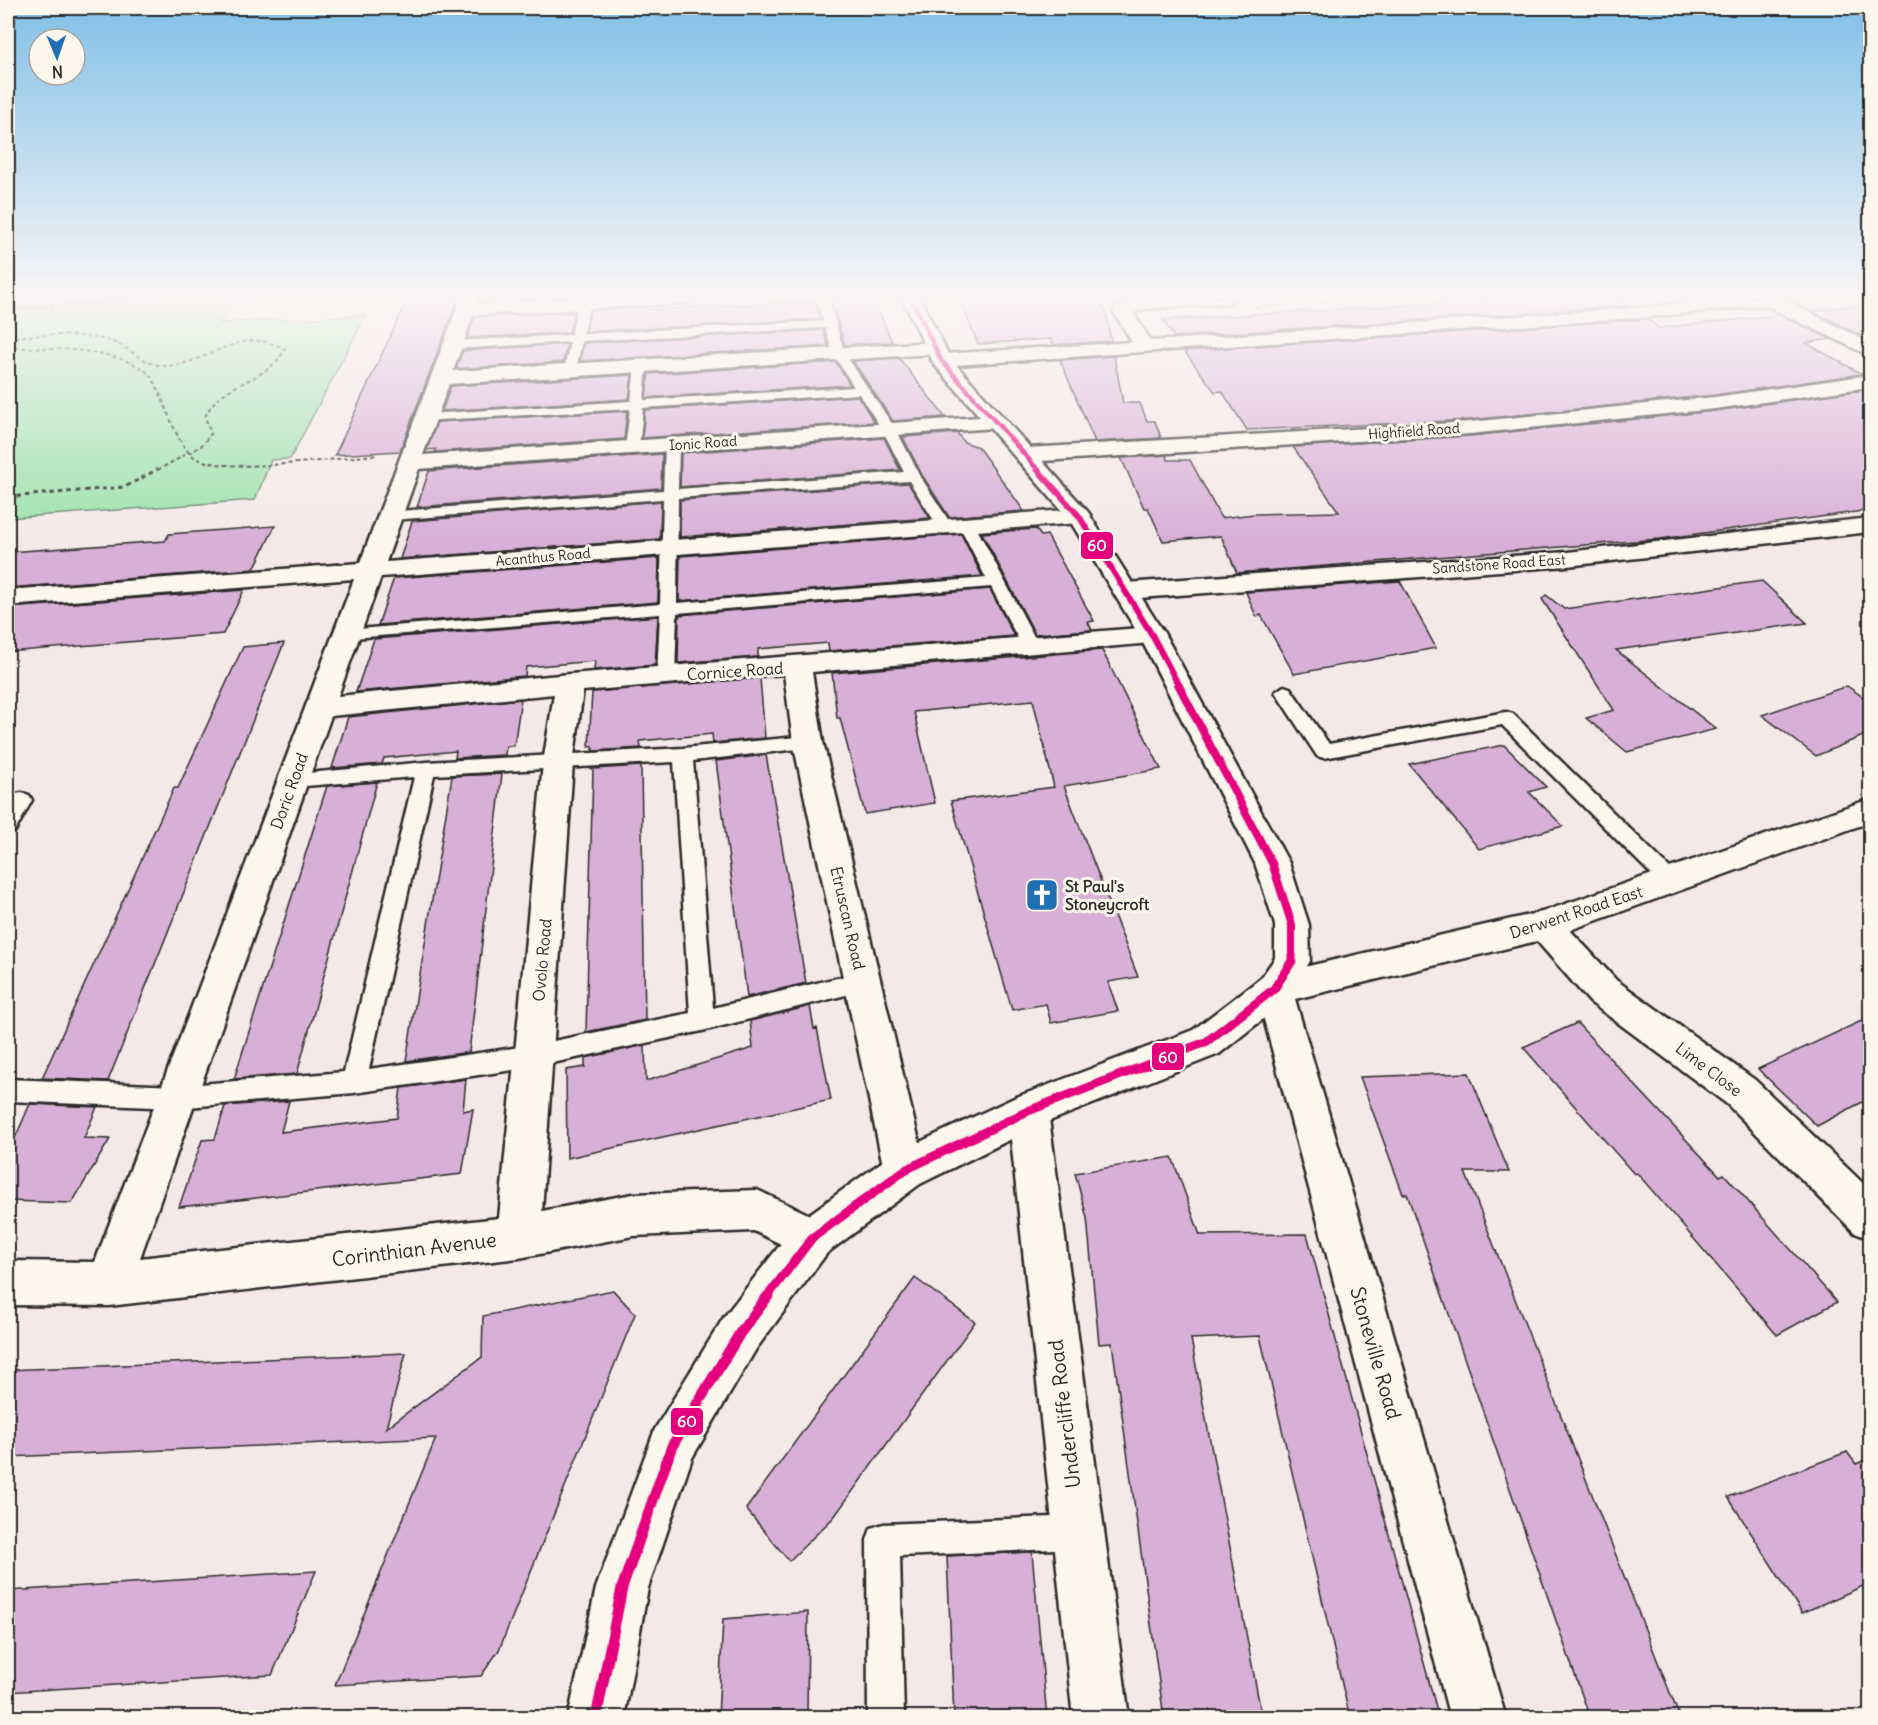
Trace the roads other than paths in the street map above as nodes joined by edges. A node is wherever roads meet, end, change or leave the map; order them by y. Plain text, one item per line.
1 (442, 378) edge
2 (640, 378) edge
3 (855, 378) edge
4 (959, 378) edge
5 (1870, 381) edge
6 (863, 390) junction
7 (637, 405) junction
8 (427, 418) junction
9 (995, 422) junction
10 (890, 431) junction
11 (672, 446) junction
12 (632, 448) junction
13 (1027, 455) junction
14 (413, 457) junction
15 (913, 476) junction
16 (670, 494) junction
17 (392, 515) junction
18 (1079, 516) junction
19 (1870, 525) edge
20 (956, 526) junction
21 (668, 547) junction
22 (370, 571) junction
23 (995, 582) junction
24 (1126, 591) junction
25 (8, 598) edge
26 (670, 609) junction
27 (346, 635) junction
28 (1152, 635) junction
29 (1030, 646) junction
30 (797, 666) junction
31 (666, 676) junction
32 (570, 683) junction
33 (1284, 692) dead end
34 (318, 708) junction
35 (808, 742) junction
36 (683, 755) junction
37 (558, 763) junction
38 (426, 769) junction
39 (292, 780) junction
40 (8, 802) edge
41 (1870, 810) edge
42 (8, 826) edge
43 (1672, 880) junction
44 (1544, 925) junction
45 (862, 982) junction
46 (1274, 989) junction
47 (702, 1021) junction
48 (534, 1056) junction
49 (354, 1082) junction
50 (8, 1090) edge
51 (176, 1097) junction
52 (1028, 1112) junction
53 (905, 1170) junction
54 (1870, 1218) edge
55 (519, 1237) junction
56 (812, 1238) junction
57 (8, 1282) edge
58 (109, 1284) junction
59 (1078, 1532) junction
60 (596, 1718) edge
61 (886, 1718) edge
62 (1101, 1718) edge
63 (1478, 1718) edge

1 - 8 street, Doric Road
2 - 7 lane
3 - 6 lane
4 - 9 street
5 - 13 street, Highfield Road
6 - 7 lane
6 - 10 lane
7 - 8 lane
7 - 12 lane
8 - 14 street, Doric Road
9 - 10 street, Ionic Road
9 - 13 street
10 - 11 street, Ionic Road
10 - 15 lane
11 - 12 street, Ionic Road
11 - 16 lane
12 - 14 street, Ionic Road
13 - 18 street
14 - 17 street, Doric Road
15 - 16 lane
15 - 20 lane
16 - 17 lane
16 - 21 lane
17 - 22 street, Doric Road
18 - 20 street, Acanthus Road
18 - 24 street
19 - 24 street, Sandstone Road East
20 - 21 street, Acanthus Road
20 - 23 lane
21 - 22 street, Acanthus Road
21 - 26 lane
22 - 25 street, Acanthus Road
22 - 27 street, Doric Road
23 - 26 lane
23 - 29 lane
24 - 28 street
26 - 27 lane
26 - 31 lane
27 - 34 street, Doric Road
28 - 29 street, Cornice Road
28 - 46 street
29 - 30 street, Cornice Road
30 - 31 street, Cornice Road
30 - 35 street, Etruscan Road
31 - 32 street, Cornice Road
32 - 34 street, Cornice Road
32 - 37 street, Ovolo Road
33 - 43 lane
34 - 39 street, Doric Road
35 - 36 lane
35 - 45 street, Etruscan Road
36 - 37 lane
36 - 47 lane
37 - 38 lane
37 - 48 street, Ovolo Road
38 - 39 lane
38 - 49 lane
39 - 51 street, Doric Road
40 - 42 lane
41 - 43 street, Derwent Road East
43 - 44 street, Derwent Road East
44 - 46 street, Derwent Road East
44 - 54 street, Lime Close
45 - 47 lane
45 - 53 street, Etruscan Road
46 - 52 street
46 - 63 street, Stoneville Road
47 - 48 lane
48 - 49 lane
48 - 55 street, Ovolo Road
49 - 51 lane
50 - 51 lane
51 - 58 street, Doric Road
52 - 53 street
52 - 59 street, Undercliffe Road
53 - 56 street
55 - 56 street, Corinthian Avenue
55 - 58 street, Corinthian Avenue
56 - 60 street
57 - 58 street, Corinthian Avenue
59 - 61 lane
59 - 62 street, Undercliffe Road

